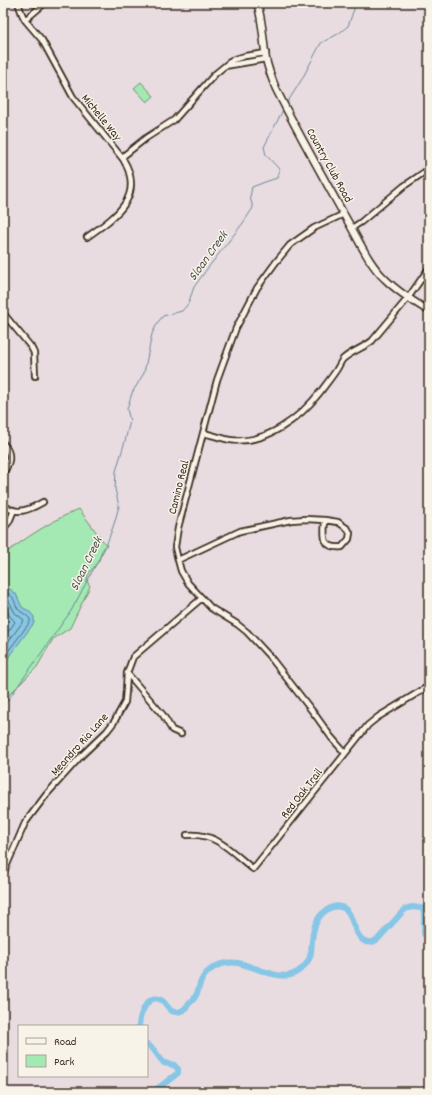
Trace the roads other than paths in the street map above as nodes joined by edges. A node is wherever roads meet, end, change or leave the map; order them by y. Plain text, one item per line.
1 (18, 3) edge
2 (45, 3) edge
3 (257, 3) edge
4 (25, 20) junction
5 (266, 56) junction
6 (122, 157) junction
7 (429, 169) edge
8 (344, 214) junction
9 (352, 228) junction
10 (88, 237) dead end
11 (429, 268) edge
12 (408, 298) junction
13 (429, 312) edge
14 (3, 313) edge
15 (35, 376) dead end
16 (204, 433) junction
17 (3, 443) edge
18 (3, 473) edge
19 (43, 502) dead end
20 (3, 504) edge
21 (14, 510) junction
22 (325, 520) junction
23 (3, 529) edge
24 (178, 560) junction
25 (202, 598) junction
26 (127, 673) junction
27 (429, 686) edge
28 (180, 734) dead end
29 (345, 753) junction
30 (187, 835) dead end
31 (3, 874) edge

1 - 4 street, Michelle Way
2 - 4 street
3 - 5 main road, Country Club Road
4 - 6 street, Michelle Way
5 - 6 street
5 - 8 main road, Country Club Road
6 - 10 street, Michelle Way
7 - 9 street
8 - 9 main road, Country Club Road
8 - 16 street, Camino Real
9 - 12 main road, Country Club Road
11 - 12 street
12 - 13 main road, Country Club Road
12 - 16 street
14 - 15 street
16 - 24 street, Camino Real
17 - 18 street
19 - 21 street
20 - 21 street
21 - 23 street
22 - 22 street
22 - 24 street
24 - 25 street, Camino Real
25 - 26 street, Meandro Ria Lane
25 - 29 street, Camino Real
26 - 28 street
26 - 31 street, Meandro Ria Lane
27 - 29 street, Red Oak Trail
29 - 30 street, Red Oak Trail

